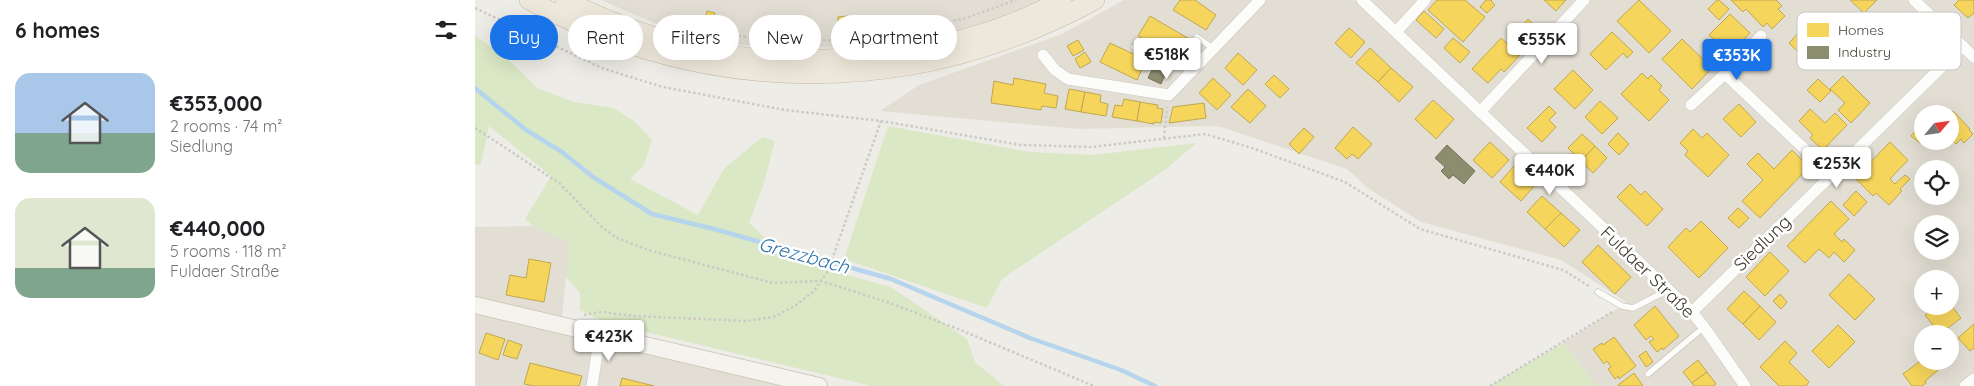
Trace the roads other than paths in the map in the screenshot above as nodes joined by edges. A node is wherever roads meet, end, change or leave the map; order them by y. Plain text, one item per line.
1 (529, 0) edge
2 (565, 0) edge
3 (1062, 0) edge
4 (1095, 0) edge
5 (1261, 0) edge
6 (1363, 0) edge
7 (1425, 0) edge
8 (1584, 0) edge
9 (1914, 0) edge
10 (1927, 12) edge
11 (1396, 32) junction
12 (1761, 36) dead end
13 (1197, 37) dead end
14 (1963, 46) edge
15 (1134, 47) dead end
16 (1214, 49) junction
17 (1043, 55) dead end
18 (1974, 57) edge
19 (1939, 70) edge
20 (1193, 72) junction
21 (1725, 74) junction
22 (1691, 105) dead end
23 (1480, 112) junction
24 (1832, 175) junction
25 (1667, 290) junction
26 (1598, 292) road end
27 (475, 306) edge
28 (1692, 312) junction
29 (1704, 327) junction
30 (600, 335) junction
31 (1648, 374) dead end
32 (1974, 379) edge
33 (592, 386) edge
34 (819, 386) edge
35 (1744, 386) edge
36 (1965, 386) edge

1 - 4 highway
2 - 3 highway
5 - 16 street
6 - 11 street, Fuldaer Straße
7 - 11 street
8 - 23 street
9 - 10 street
11 - 23 street, Fuldaer Straße
12 - 21 street
13 - 16 lane
14 - 18 street
15 - 20 lane
16 - 20 street
17 - 20 street
19 - 24 street, Siedlung
21 - 22 street
21 - 24 street
23 - 25 street, Fuldaer Straße
24 - 28 street, Siedlung
25 - 26 lane
25 - 28 street, Fuldaer Straße
27 - 30 main road
28 - 29 street, Fuldaer Straße
29 - 31 lane, Fuldaer Straße
29 - 35 street, Fuldaer Straße
30 - 33 street
30 - 34 main road
32 - 36 street

